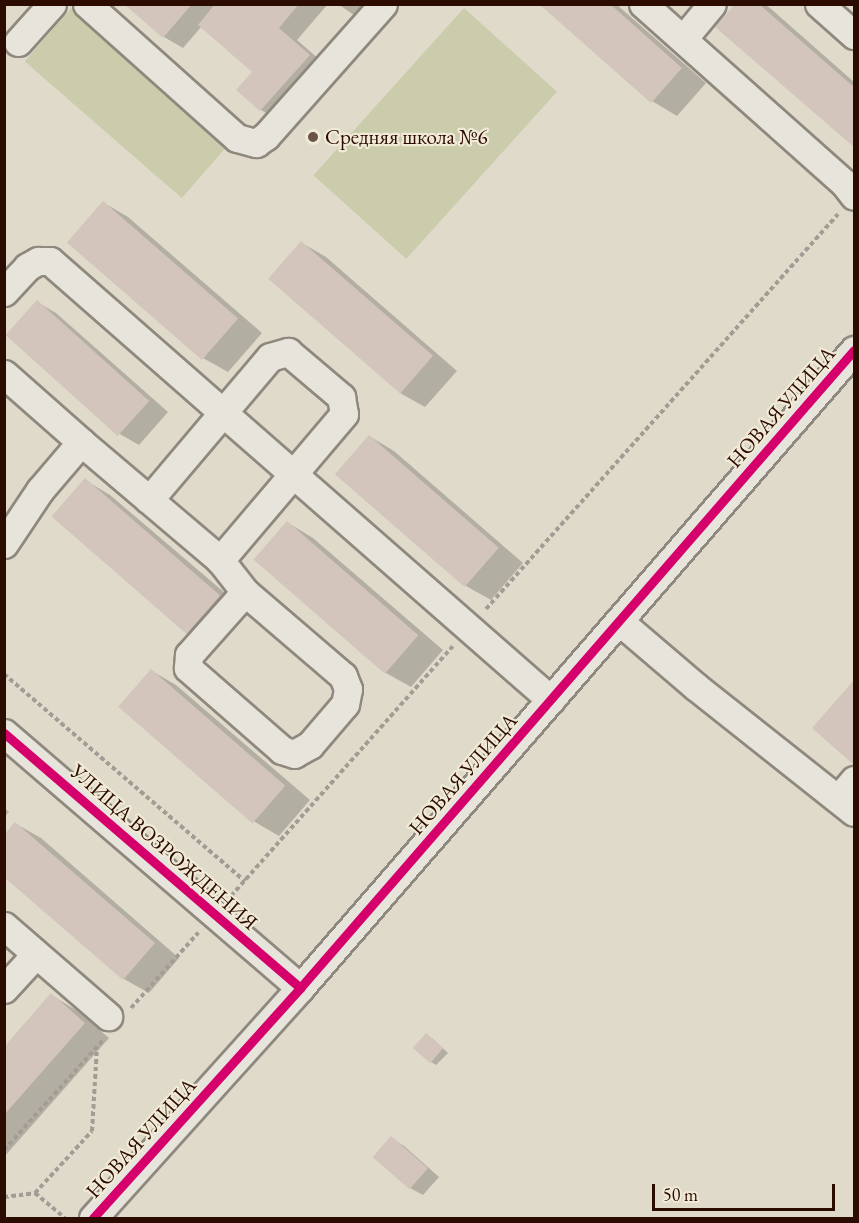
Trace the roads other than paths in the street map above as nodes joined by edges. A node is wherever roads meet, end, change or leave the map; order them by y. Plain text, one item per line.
1 (52, 4) edge
2 (87, 4) edge
3 (383, 4) edge
4 (644, 4) edge
5 (712, 4) edge
6 (819, 4) edge
7 (855, 35) edge
8 (682, 39) junction
9 (18, 42) dead end
10 (854, 196) edge
11 (4, 292) edge
12 (855, 350) edge
13 (4, 374) edge
14 (223, 411) junction
15 (81, 442) junction
16 (293, 473) junction
17 (149, 500) junction
18 (9, 527) edge
19 (220, 560) junction
20 (245, 592) junction
21 (619, 621) junction
22 (552, 700) junction
23 (4, 733) edge
24 (849, 797) edge
25 (4, 926) edge
26 (36, 954) junction
27 (300, 988) junction
28 (4, 989) edge
29 (113, 1022) road end
30 (93, 1218) edge

1 - 9 street
2 - 3 street
4 - 8 street
5 - 8 street
6 - 7 street
8 - 10 street
11 - 14 street
12 - 21 street, НОВАЯ УЛИЦА
13 - 15 street
14 - 16 street
14 - 16 street
14 - 17 street
15 - 17 street
15 - 18 street
16 - 19 street
16 - 22 street
17 - 19 street
19 - 20 street
20 - 20 street
21 - 22 street, НОВАЯ УЛИЦА
21 - 24 street
22 - 27 street, НОВАЯ УЛИЦА
23 - 27 street, УЛИЦА ВОЗРОЖДЕНИЯ
25 - 26 street
26 - 28 street
26 - 29 street
27 - 30 street, НОВАЯ УЛИЦА

